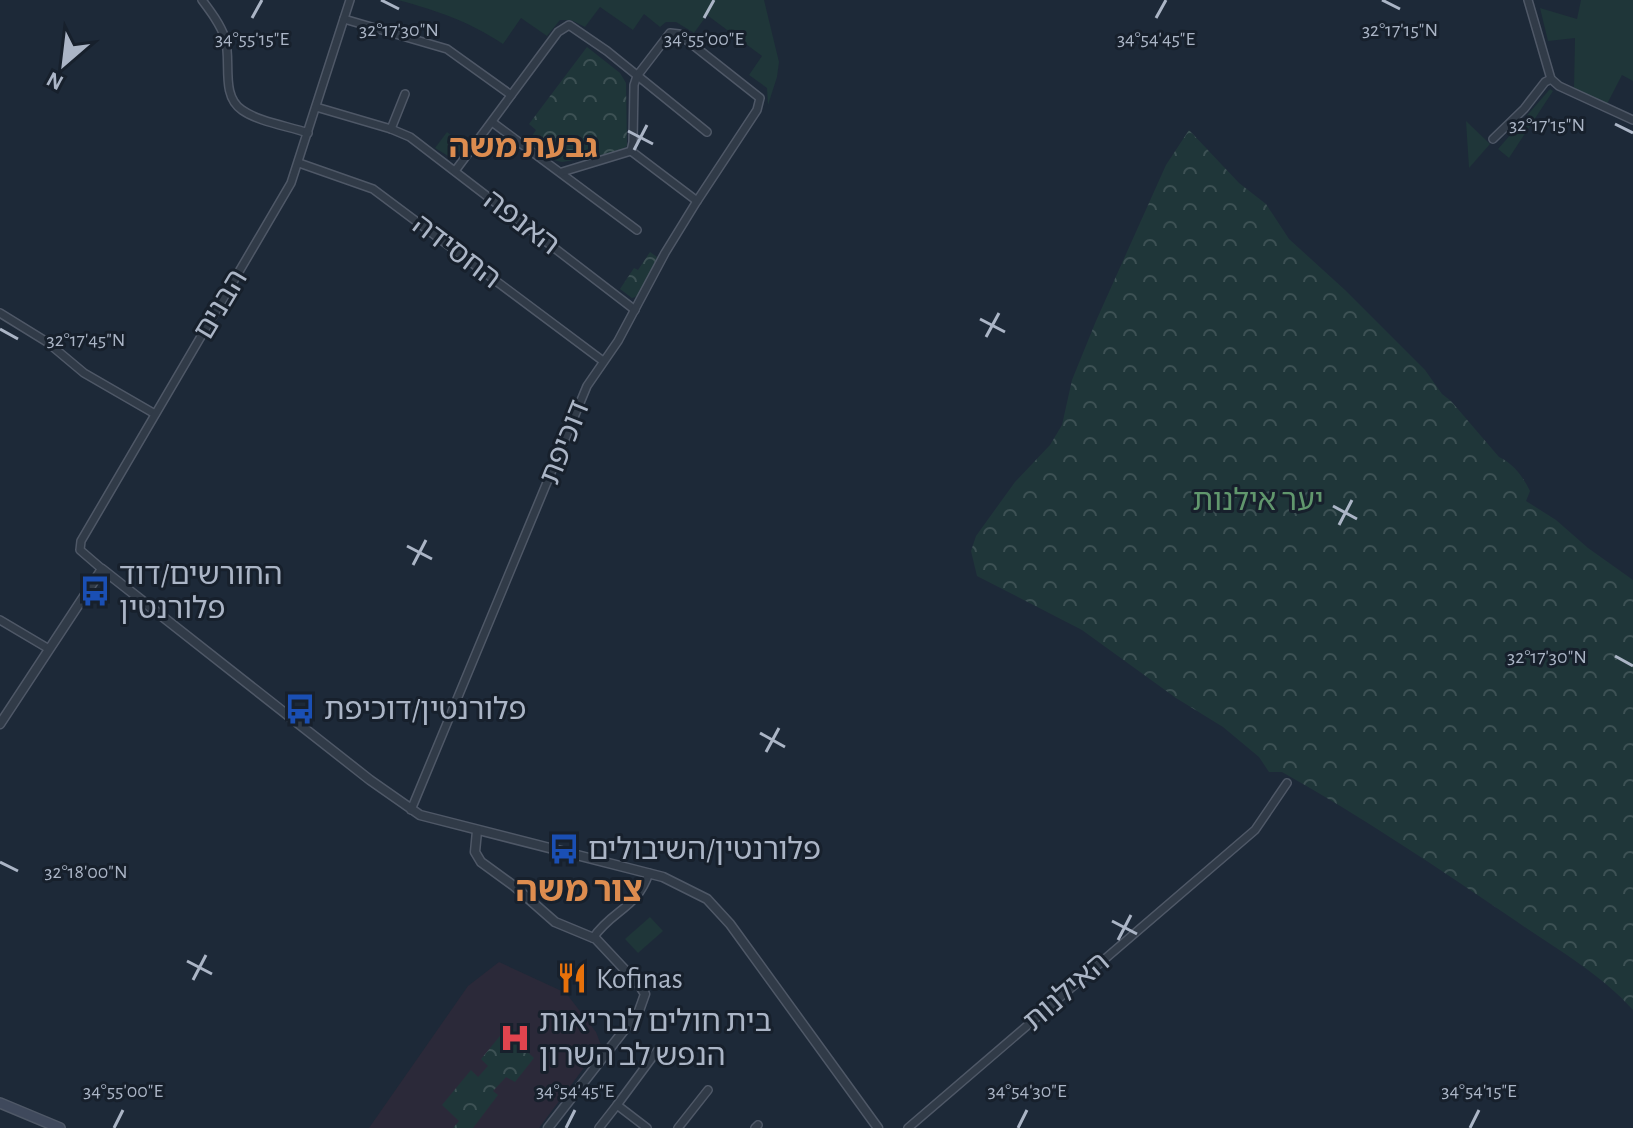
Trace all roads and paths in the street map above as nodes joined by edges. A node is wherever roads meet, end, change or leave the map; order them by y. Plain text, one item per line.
1 (202, 0) edge
2 (350, 0) edge
3 (1528, 0) edge
4 (344, 19) junction
5 (637, 76) junction
6 (1551, 79) junction
7 (405, 94) dead end
8 (511, 95) junction
9 (316, 107) junction
10 (1633, 120) edge
11 (492, 122) junction
12 (391, 129) junction
13 (707, 132) dead end
14 (308, 133) junction
15 (1493, 139) dead end
16 (631, 151) junction
17 (299, 163) junction
18 (455, 171) junction
19 (562, 172) junction
20 (697, 201) junction
21 (637, 230) dead end
22 (635, 310) junction
23 (0, 313) edge
24 (603, 361) junction
25 (155, 414) junction
26 (102, 569) junction
27 (0, 620) edge
28 (49, 649) junction
29 (0, 724) edge
30 (1287, 783) dead end
31 (411, 810) junction
32 (477, 831) junction
33 (649, 873) junction
34 (593, 938) junction
35 (657, 1051) dead end
36 (708, 1090) dead end
37 (0, 1103) edge
38 (617, 1105) junction
39 (60, 1128) edge
40 (548, 1128) edge
41 (599, 1128) edge
42 (647, 1128) edge
43 (678, 1128) edge
44 (878, 1128) edge
45 (908, 1128) edge

1 - 14 street
2 - 4 street, הבנים
3 - 6 street
4 - 8 street
4 - 9 street, הבנים
5 - 8 street
5 - 13 street
5 - 16 street
5 - 20 street, דוכיפת
6 - 10 street
6 - 15 street
7 - 12 street
8 - 11 street
9 - 12 street, האנפה
9 - 14 street, הבנים
11 - 18 street
11 - 19 street
12 - 18 street, האנפה
14 - 17 street, הבנים
16 - 19 street
16 - 20 street
17 - 24 street, החסידה
17 - 25 street, הבנים
18 - 22 street, האנפה
19 - 21 street
20 - 22 street, דוכיפת
22 - 24 street, דוכיפת
23 - 25 street
24 - 31 street, דוכיפת
25 - 26 street, הבנים
26 - 28 street
26 - 31 street
27 - 28 street
28 - 29 street
30 - 45 street, האילנות
31 - 32 street
32 - 33 street
32 - 34 street
33 - 34 street
33 - 44 street
34 - 40 street
35 - 38 street
36 - 43 street
37 - 39 main road
38 - 41 street
38 - 42 street

